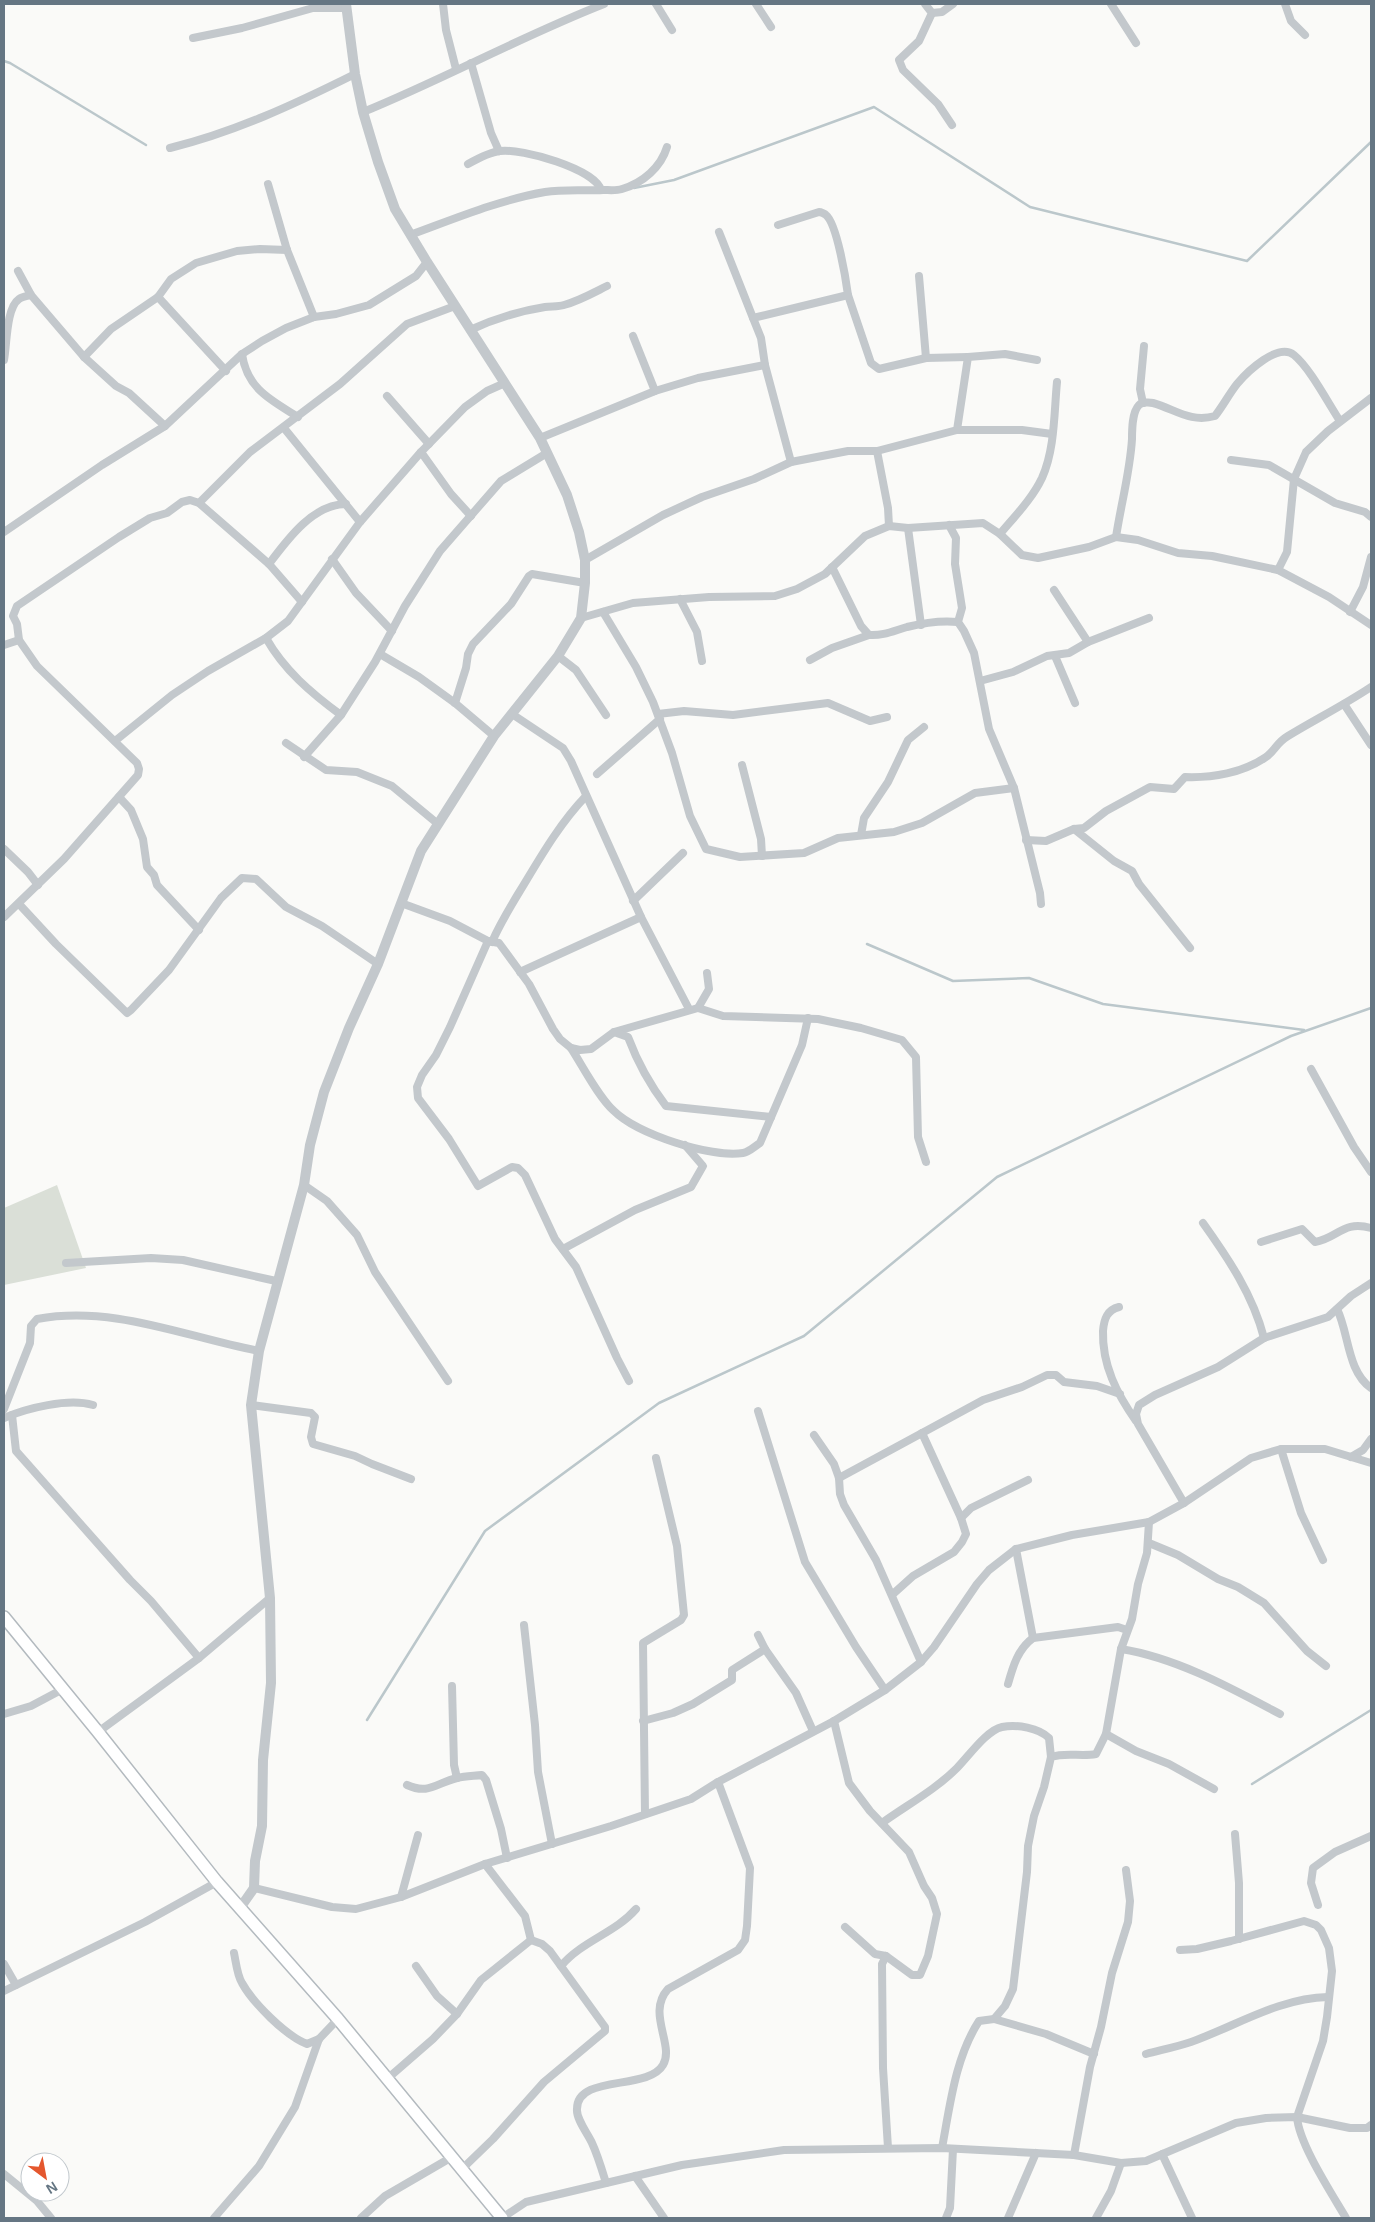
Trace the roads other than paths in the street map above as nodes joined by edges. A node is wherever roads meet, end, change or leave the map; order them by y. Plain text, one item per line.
1 (443, 4) edge
2 (604, 4) edge
3 (656, 4) edge
4 (756, 4) edge
5 (925, 4) edge
6 (953, 4) edge
7 (1111, 4) edge
8 (1285, 4) edge
9 (346, 6) edge
10 (932, 13) junction
11 (771, 27) dead end
12 (672, 30) dead end
13 (1305, 35) dead end
14 (193, 38) dead end
15 (1136, 43) dead end
16 (471, 62) junction
17 (456, 69) junction
18 (355, 74) junction
19 (363, 112) junction
20 (952, 125) dead end
21 (667, 146) dead end
22 (170, 148) dead end
23 (499, 151) junction
24 (468, 164) dead end
25 (268, 184) dead end
26 (601, 190) junction
27 (778, 225) dead end
28 (719, 232) dead end
29 (410, 235) junction
30 (287, 250) junction
31 (427, 262) junction
32 (18, 271) dead end
33 (919, 276) dead end
34 (607, 286) dead end
35 (31, 295) junction
36 (848, 295) junction
37 (158, 297) junction
38 (455, 306) junction
39 (314, 316) junction
40 (753, 318) junction
41 (470, 330) junction
42 (633, 336) dead end
43 (1144, 346) dead end
44 (242, 354) junction
45 (84, 357) junction
46 (968, 357) junction
47 (926, 358) junction
48 (4, 360) edge
49 (1037, 360) dead end
50 (765, 365) junction
51 (226, 371) junction
52 (1057, 382) dead end
53 (505, 383) junction
54 (655, 391) junction
55 (387, 396) dead end
56 (1371, 398) edge
57 (1142, 403) junction
58 (298, 416) junction
59 (1340, 421) junction
60 (166, 426) junction
61 (284, 428) junction
62 (957, 430) junction
63 (1052, 434) junction
64 (540, 438) junction
65 (429, 444) junction
66 (877, 451) junction
67 (421, 452) junction
68 (547, 453) junction
69 (1231, 460) dead end
70 (791, 462) junction
71 (1294, 480) junction
72 (199, 503) junction
73 (346, 504) junction
74 (471, 516) junction
75 (1371, 516) edge
76 (360, 522) junction
77 (950, 525) junction
78 (889, 526) junction
79 (908, 528) junction
80 (4, 532) edge
81 (1000, 534) junction
82 (1116, 537) junction
83 (1371, 557) edge
84 (332, 559) junction
85 (585, 560) junction
86 (269, 564) junction
87 (832, 568) junction
88 (1278, 570) junction
89 (585, 583) junction
90 (1054, 590) dead end
91 (680, 599) junction
92 (302, 602) junction
93 (603, 612) junction
94 (1350, 612) junction
95 (581, 618) junction
96 (1149, 618) dead end
97 (958, 622) junction
98 (921, 624) junction
99 (1371, 625) edge
100 (392, 631) junction
101 (868, 635) junction
102 (266, 638) junction
103 (19, 640) junction
104 (1088, 642) junction
105 (4, 645) edge
106 (380, 654) junction
107 (558, 656) junction
108 (1055, 656) junction
109 (810, 660) dead end
110 (702, 661) dead end
111 (980, 681) junction
112 (1371, 687) edge
113 (455, 703) junction
114 (1075, 703) dead end
115 (1344, 704) junction
116 (512, 714) junction
117 (606, 715) dead end
118 (341, 716) junction
119 (659, 717) junction
120 (887, 717) dead end
121 (924, 726) dead end
122 (494, 736) junction
123 (115, 741) junction
124 (286, 743) dead end
125 (1371, 745) edge
126 (304, 757) junction
127 (742, 765) dead end
128 (597, 774) dead end
129 (1014, 788) junction
130 (119, 796) junction
131 (586, 796) junction
132 (438, 824) junction
133 (1074, 829) junction
134 (861, 835) junction
135 (1026, 840) junction
136 (4, 849) edge
137 (683, 853) dead end
138 (762, 856) junction
139 (38, 885) junction
140 (633, 900) junction
141 (401, 902) junction
142 (19, 904) junction
143 (1041, 904) dead end
144 (4, 917) edge
145 (641, 917) junction
146 (199, 930) junction
147 (490, 942) junction
148 (1190, 948) dead end
149 (378, 964) junction
150 (520, 972) junction
151 (707, 973) dead end
152 (694, 1008) junction
153 (808, 1018) junction
154 (614, 1032) junction
155 (571, 1048) junction
156 (1311, 1069) dead end
157 (771, 1117) junction
158 (685, 1145) junction
159 (926, 1162) dead end
160 (1371, 1172) edge
161 (304, 1185) junction
162 (1203, 1223) dead end
163 (1371, 1227) edge
164 (1371, 1236) edge
165 (1261, 1242) dead end
166 (564, 1249) junction
167 (66, 1263) dead end
168 (276, 1281) junction
169 (1371, 1283) edge
170 (1119, 1307) dead end
171 (1337, 1309) junction
172 (1264, 1338) junction
173 (259, 1352) junction
174 (448, 1381) dead end
175 (629, 1381) dead end
176 (1371, 1388) edge
177 (1120, 1394) junction
178 (93, 1405) dead end
179 (251, 1405) junction
180 (4, 1409) edge
181 (758, 1411) dead end
182 (8, 1416) edge
183 (1138, 1424) junction
184 (922, 1433) junction
185 (814, 1435) dead end
186 (1371, 1439) edge
187 (1281, 1449) junction
188 (1352, 1457) junction
189 (656, 1458) dead end
190 (1371, 1463) edge
191 (839, 1478) junction
192 (412, 1479) dead end
193 (1028, 1480) dead end
194 (1184, 1502) junction
195 (961, 1518) junction
196 (1149, 1522) junction
197 (1149, 1543) junction
198 (1016, 1549) junction
199 (1323, 1560) dead end
200 (892, 1594) junction
201 (270, 1598) junction
202 (4, 1617) edge
203 (524, 1625) dead end
204 (1127, 1630) junction
205 (758, 1635) dead end
206 (1033, 1638) junction
207 (765, 1649) junction
208 (1121, 1649) junction
209 (199, 1658) junction
210 (921, 1662) junction
211 (1326, 1666) dead end
212 (1008, 1684) dead end
213 (452, 1686) dead end
214 (63, 1689) junction
215 (885, 1690) junction
216 (4, 1714) edge
217 (1280, 1714) dead end
218 (834, 1720) junction
219 (642, 1721) junction
220 (813, 1731) junction
221 (98, 1732) junction
222 (1106, 1734) junction
223 (1051, 1757) junction
224 (457, 1778) junction
225 (718, 1782) junction
226 (407, 1785) dead end
227 (1214, 1789) dead end
228 (645, 1814) junction
229 (882, 1823) junction
230 (1235, 1834) dead end
231 (418, 1835) dead end
232 (1371, 1836) edge
233 (552, 1844) junction
234 (507, 1858) junction
235 (486, 1864) junction
236 (1126, 1870) dead end
237 (217, 1882) junction
238 (254, 1888) junction
239 (401, 1897) junction
240 (1318, 1905) dead end
241 (240, 1908) junction
242 (636, 1909) dead end
243 (845, 1927) dead end
244 (1239, 1939) junction
245 (531, 1940) junction
246 (1180, 1950) dead end
247 (234, 1953) dead end
248 (886, 1956) junction
249 (4, 1964) edge
250 (416, 1966) dead end
251 (561, 1966) junction
252 (16, 1985) junction
253 (4, 1991) edge
254 (1328, 1997) junction
255 (457, 2014) junction
256 (338, 2019) junction
257 (994, 2019) junction
258 (319, 2039) junction
259 (1094, 2054) junction
260 (1146, 2054) dead end
261 (386, 2079) junction
262 (1297, 2117) junction
263 (1371, 2125) edge
264 (888, 2148) junction
265 (942, 2148) junction
266 (953, 2149) junction
267 (1036, 2153) junction
268 (1162, 2154) junction
269 (1074, 2155) junction
270 (452, 2157) junction
271 (1121, 2163) junction
272 (462, 2169) junction
273 (4, 2174) edge
274 (635, 2176) junction
275 (606, 2183) junction
276 (51, 2218) edge
277 (214, 2218) edge
278 (361, 2218) edge
279 (502, 2218) edge
280 (664, 2218) edge
281 (946, 2218) edge
282 (1008, 2218) edge
283 (1096, 2218) edge
284 (1192, 2218) edge
285 (1346, 2218) edge

1 - 17 street
2 - 16 street
3 - 12 street
4 - 11 street
5 - 10 street
6 - 10 street
7 - 15 street
8 - 13 street
9 - 14 street
9 - 18 street
10 - 20 street
16 - 17 street
16 - 23 street
17 - 19 street
18 - 19 street
18 - 22 street
19 - 29 street
21 - 26 street
23 - 24 street
23 - 26 street
25 - 30 street
26 - 29 street
27 - 36 street
28 - 40 street
29 - 31 street
30 - 37 street
30 - 39 street
31 - 38 street
31 - 39 street
32 - 35 street
33 - 47 street
34 - 41 street
35 - 45 street
35 - 48 street
36 - 40 street
36 - 47 street
37 - 45 street
37 - 51 street
38 - 41 street
38 - 58 street
39 - 44 street
40 - 50 street
41 - 53 street
42 - 54 street
43 - 57 street
44 - 51 street
44 - 58 street
45 - 60 street
46 - 47 street
46 - 49 street
46 - 62 street
50 - 54 street
50 - 70 street
51 - 60 street
52 - 63 street
53 - 64 street
53 - 65 street
54 - 64 street
55 - 65 street
56 - 59 street
57 - 59 street
57 - 82 street
58 - 61 street
59 - 71 street
60 - 80 street
61 - 72 street
61 - 73 street
62 - 63 street
62 - 66 street
63 - 81 street
64 - 68 street
65 - 67 street
66 - 70 street
66 - 78 street
67 - 74 street
67 - 76 street
68 - 74 street
68 - 85 street
69 - 71 street
70 - 85 street
71 - 75 street
71 - 88 street
72 - 86 street
72 - 103 street
73 - 76 street
73 - 86 street
74 - 100 street
76 - 84 street
77 - 79 street
77 - 81 street
77 - 97 street
78 - 79 street
78 - 87 street
79 - 98 street
81 - 82 street
82 - 88 street
83 - 94 street
84 - 92 street
84 - 100 street
85 - 89 street
86 - 92 street
87 - 91 street
87 - 101 street
88 - 94 street
89 - 95 street
89 - 113 street
90 - 104 street
91 - 93 street
91 - 110 street
92 - 102 street
93 - 95 street
93 - 119 street
94 - 99 street
95 - 107 street
96 - 104 street
97 - 98 street
97 - 111 street
98 - 101 street
100 - 106 street
101 - 109 street
102 - 118 street
102 - 123 street
103 - 105 street
103 - 123 street
104 - 108 street
106 - 113 street
106 - 118 street
107 - 116 street
107 - 117 street
108 - 111 street
108 - 114 street
111 - 129 street
112 - 115 street
113 - 122 street
115 - 125 street
115 - 133 street
116 - 122 street
116 - 131 street
118 - 126 street
119 - 120 street
119 - 128 street
119 - 138 street
121 - 134 street
122 - 132 street
123 - 130 street
124 - 126 street
126 - 132 street
127 - 138 street
129 - 134 street
129 - 135 street
130 - 139 street
130 - 146 street
131 - 140 street
131 - 147 street
132 - 141 street
133 - 135 street
133 - 148 street
134 - 138 street
135 - 143 street
136 - 139 street
137 - 140 street
139 - 142 street
140 - 145 street
141 - 147 street
141 - 149 street
142 - 144 street
142 - 146 street
145 - 150 street
145 - 152 street
146 - 149 street
147 - 150 street
147 - 166 street
149 - 161 street
150 - 155 street
151 - 152 street
152 - 153 street
152 - 154 street
153 - 157 street
153 - 159 street
154 - 155 street
154 - 157 street
155 - 158 street
156 - 160 street
157 - 158 street
158 - 166 street
161 - 168 street
161 - 174 street
162 - 172 street
163 - 164 street
163 - 165 street
166 - 175 street
167 - 168 street
168 - 173 street
169 - 171 street
170 - 177 street
171 - 172 street
171 - 176 street
172 - 183 street
173 - 179 street
173 - 180 street
177 - 183 street
177 - 184 street
178 - 182 street
179 - 192 street
179 - 201 street
181 - 215 street
182 - 209 street
183 - 194 street
184 - 191 street
184 - 195 street
185 - 191 street
186 - 188 street
187 - 188 street
187 - 194 street
187 - 199 street
188 - 190 street
189 - 219 street
191 - 200 street
193 - 195 street
194 - 196 street
195 - 200 street
196 - 197 street
196 - 198 street
197 - 204 street
197 - 211 street
198 - 206 street
198 - 210 street
200 - 210 street
201 - 209 street
201 - 238 street
202 - 214 main road
203 - 233 street
204 - 206 street
204 - 208 street
205 - 207 street
206 - 212 street
207 - 219 street
207 - 220 street
208 - 217 street
208 - 222 street
209 - 221 street
210 - 215 street
213 - 224 street
214 - 216 street
214 - 221 main road
215 - 218 street
218 - 220 street
218 - 229 street
219 - 228 street
220 - 225 street
221 - 237 main road
222 - 223 street
222 - 227 street
223 - 229 street
223 - 257 street
224 - 226 street
224 - 234 street
225 - 228 street
225 - 275 street
228 - 233 street
229 - 248 street
230 - 244 street
231 - 239 street
232 - 240 street
233 - 234 street
234 - 235 street
235 - 239 street
235 - 245 street
236 - 259 street
237 - 241 main road
237 - 252 street
238 - 239 street
238 - 241 street
241 - 256 main road
242 - 251 street
243 - 248 street
244 - 246 street
244 - 254 street
245 - 251 street
245 - 255 street
247 - 258 street
248 - 264 street
249 - 252 street
250 - 255 street
251 - 272 street
252 - 253 street
254 - 260 street
254 - 262 street
255 - 261 street
256 - 258 street
256 - 261 main road
257 - 259 street
257 - 265 street
258 - 277 street
259 - 269 street
261 - 270 main road
262 - 263 street
262 - 268 street
262 - 285 street
264 - 265 street
264 - 274 street
265 - 266 street
266 - 267 street
266 - 281 street
267 - 269 street
267 - 282 street
268 - 271 street
268 - 284 street
269 - 271 street
270 - 272 main road
270 - 278 street
271 - 283 street
272 - 279 main road
273 - 276 street
274 - 275 street
274 - 280 street
275 - 279 street

